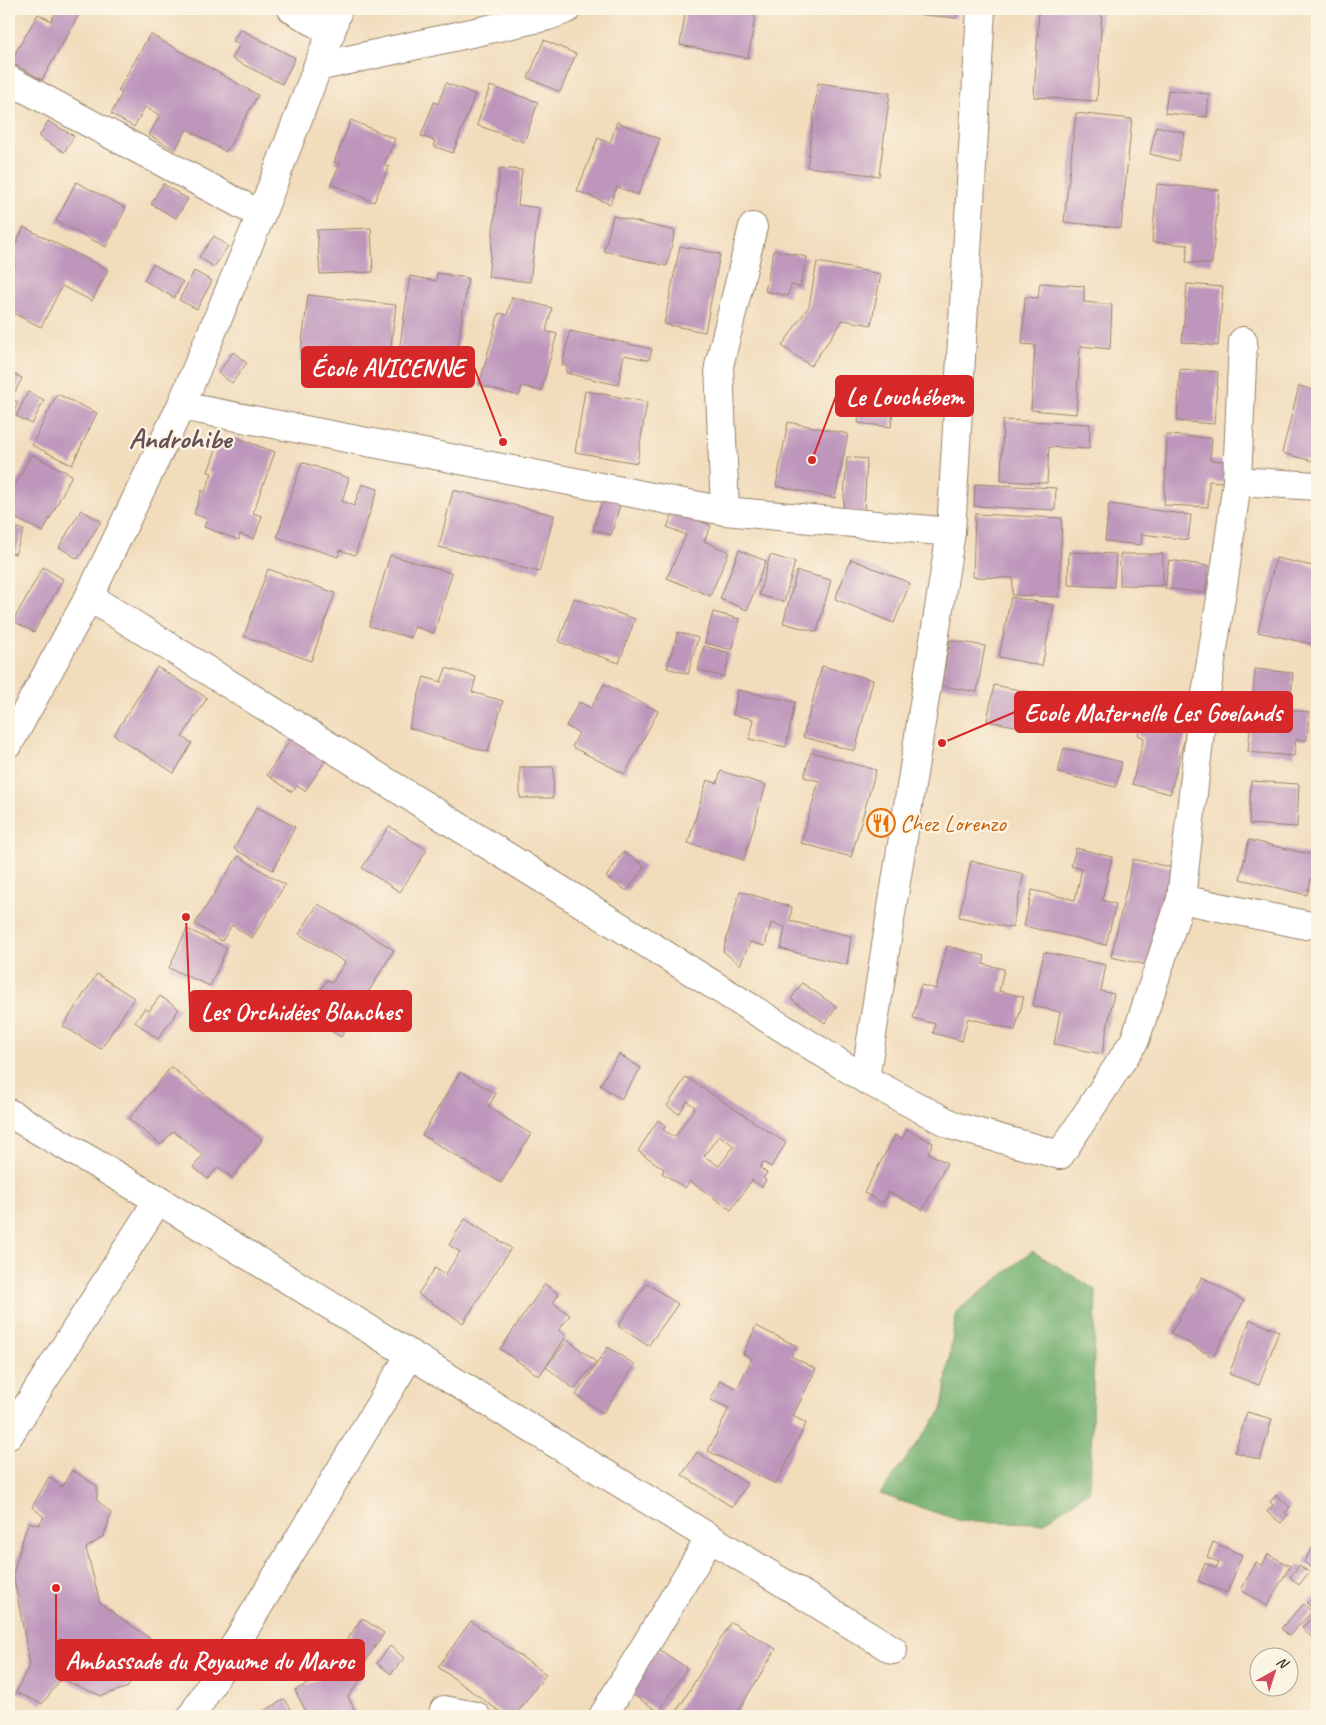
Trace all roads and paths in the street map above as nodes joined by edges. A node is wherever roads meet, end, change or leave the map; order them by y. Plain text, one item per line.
1 (292, 9) edge
2 (568, 9) edge
3 (981, 9) edge
4 (334, 20) edge
5 (317, 67) junction
6 (9, 80) edge
7 (261, 214) junction
8 (753, 227) dead end
9 (1243, 341) dead end
10 (181, 406) junction
11 (1237, 481) junction
12 (1317, 486) edge
13 (726, 511) junction
14 (951, 532) junction
15 (90, 597) junction
16 (9, 743) edge
17 (1181, 899) junction
18 (1306, 925) dead end
19 (865, 1079) junction
20 (9, 1113) edge
21 (158, 1200) junction
22 (410, 1355) junction
23 (9, 1435) edge
24 (710, 1538) junction
25 (893, 1650) dead end
26 (444, 1710) dead end
27 (192, 1716) edge
28 (476, 1716) edge
29 (603, 1716) edge

1 - 4 street
2 - 5 street
3 - 14 street
4 - 5 street
5 - 7 street
6 - 7 street
7 - 10 street
8 - 13 street
9 - 11 street
10 - 13 street
10 - 15 street
11 - 12 street
11 - 17 street
13 - 14 street
14 - 19 street
15 - 16 street
15 - 19 street
17 - 18 street
17 - 19 street
20 - 21 street
21 - 22 street
21 - 23 street
22 - 24 street
22 - 27 street
24 - 25 street
24 - 29 street
26 - 28 street

